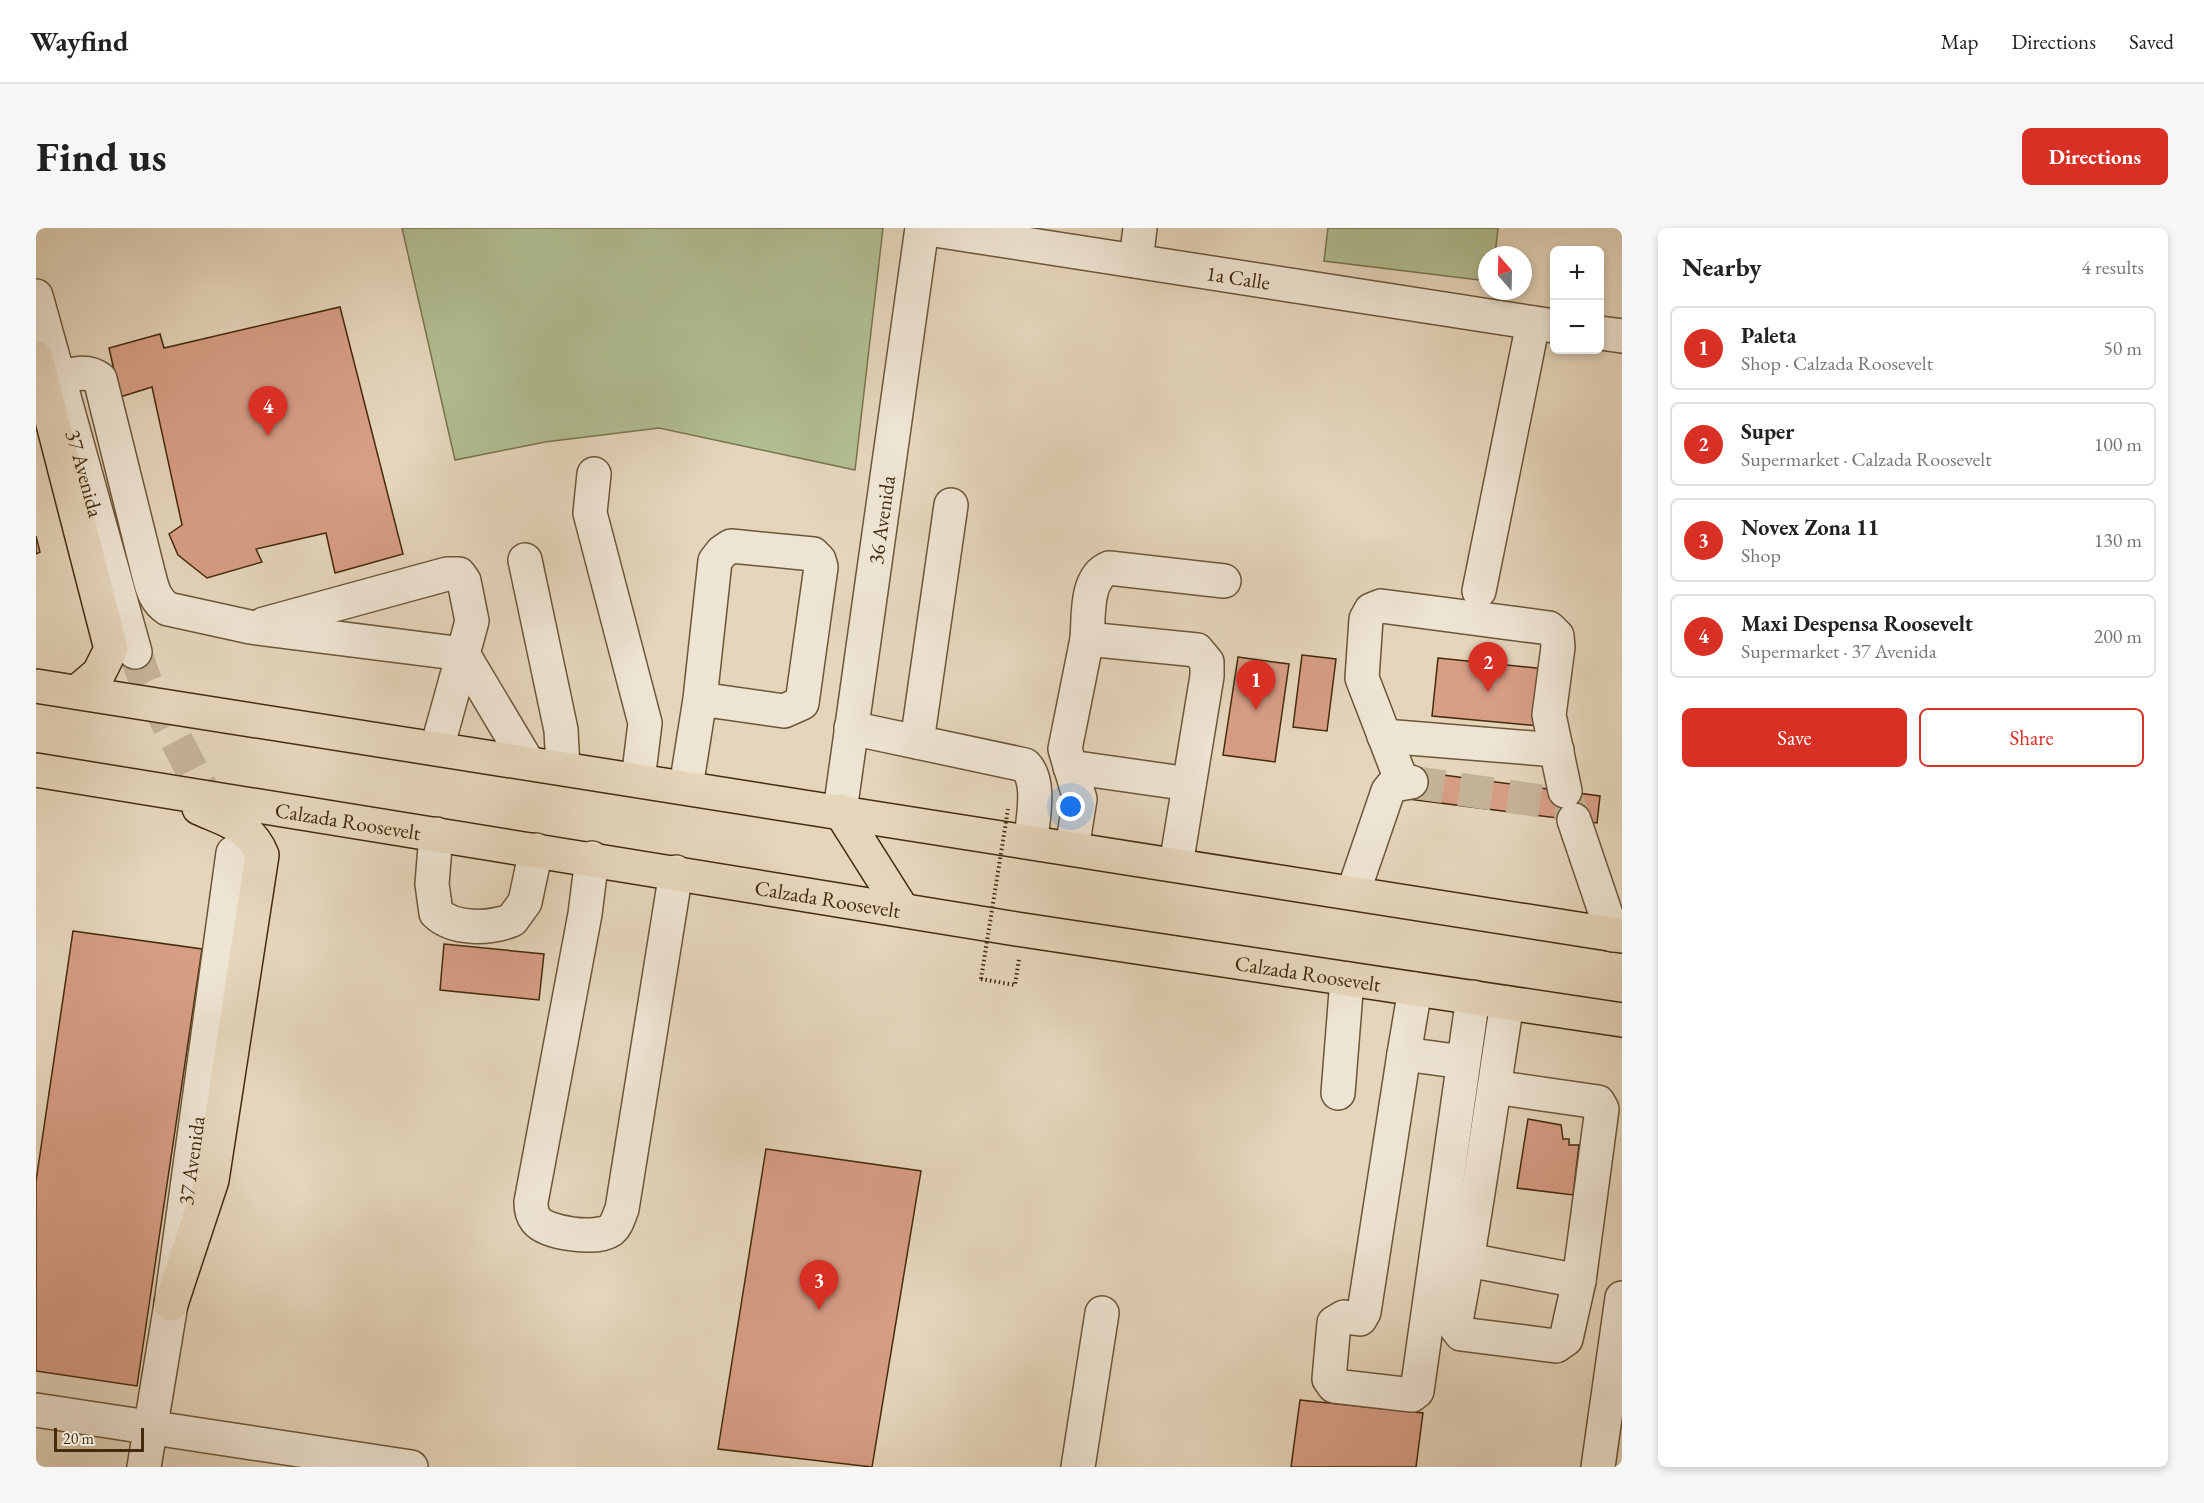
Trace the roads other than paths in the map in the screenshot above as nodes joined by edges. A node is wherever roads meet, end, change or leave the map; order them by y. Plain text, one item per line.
1 (922, 228) edge
2 (1140, 228) edge
3 (1136, 261) junction
4 (36, 296) edge
5 (1544, 324) edge
6 (1604, 334) edge
7 (1622, 336) edge
8 (43, 373) edge
9 (594, 474) dead end
10 (951, 505) dead end
11 (525, 560) dead end
12 (1224, 581) dead end
13 (1479, 591) dead end
14 (250, 627) junction
15 (1087, 639) junction
16 (135, 652) tunnel mouth
17 (463, 654) junction
18 (36, 686) edge
19 (77, 692) junction
20 (700, 699) junction
21 (851, 728) junction
22 (1384, 736) junction
23 (917, 742) junction
24 (437, 748) junction
25 (1557, 750) junction
26 (528, 763) junction
27 (1070, 767) junction
28 (563, 768) junction
29 (36, 770) edge
30 (638, 780) junction
31 (1189, 784) junction
32 (686, 787) junction
33 (159, 791) junction
34 (840, 811) junction
35 (436, 834) junction
36 (1031, 842) junction
37 (1072, 848) junction
38 (536, 849) junction
39 (233, 853) tunnel mouth
40 (592, 858) junction
41 (1176, 865) junction
42 (676, 872) junction
43 (1353, 893) junction
44 (902, 909) junction
45 (1618, 935) edge
46 (1347, 979) junction
47 (1415, 989) junction
48 (1473, 997) junction
49 (1508, 1003) junction
50 (1622, 1020) edge
51 (1404, 1054) junction
52 (1463, 1062) junction
53 (1494, 1087) junction
54 (1338, 1093) dead end
55 (1468, 1260) junction
56 (1579, 1281) junction
57 (1622, 1298) edge
58 (171, 1304) junction
59 (1102, 1313) dead end
60 (36, 1410) edge
61 (150, 1428) junction
62 (144, 1467) edge
63 (411, 1467) edge
64 (1078, 1467) edge
65 (1598, 1467) edge

1 - 3 street, 1a Calle
1 - 21 street, 36 Avenida
2 - 3 street
3 - 5 street, 1a Calle
4 - 8 street, 37 Avenida
5 - 13 street
6 - 7 street
8 - 14 street
8 - 16 street, 37 Avenida
8 - 19 highway
9 - 30 street
10 - 23 street
11 - 28 street
12 - 15 street
14 - 17 street
14 - 17 street
15 - 27 street
15 - 31 street
17 - 24 street
17 - 26 street
18 - 19 highway
19 - 24 highway
20 - 20 street
20 - 32 street
21 - 23 street
21 - 34 street, 36 Avenida
22 - 25 street
22 - 25 street
22 - 43 street
23 - 36 street
24 - 26 highway
25 - 45 street
26 - 28 highway
27 - 31 street
27 - 37 street
28 - 30 highway
29 - 33 highway, Calzada Roosevelt
30 - 32 highway
31 - 41 street
32 - 34 highway
33 - 35 highway, Calzada Roosevelt
33 - 58 highway
34 - 36 highway
34 - 44 highway
35 - 38 highway, Calzada Roosevelt
35 - 38 street
36 - 37 highway
37 - 41 highway
38 - 40 highway, Calzada Roosevelt
39 - 58 street, 37 Avenida
40 - 42 highway, Calzada Roosevelt
40 - 42 street
41 - 43 highway
42 - 44 highway, Calzada Roosevelt
43 - 45 highway
44 - 46 highway, Calzada Roosevelt
46 - 47 highway, Calzada Roosevelt
46 - 54 street
47 - 48 highway, Calzada Roosevelt
47 - 51 street
48 - 49 highway, Calzada Roosevelt
48 - 52 street
49 - 50 highway, Calzada Roosevelt
49 - 53 street
51 - 52 street
51 - 52 street
53 - 55 street
53 - 56 street
55 - 56 street
55 - 56 street
57 - 65 street
58 - 61 street, 37 Avenida
59 - 64 street
60 - 61 street
61 - 62 street, 37 Avenida
61 - 63 street

